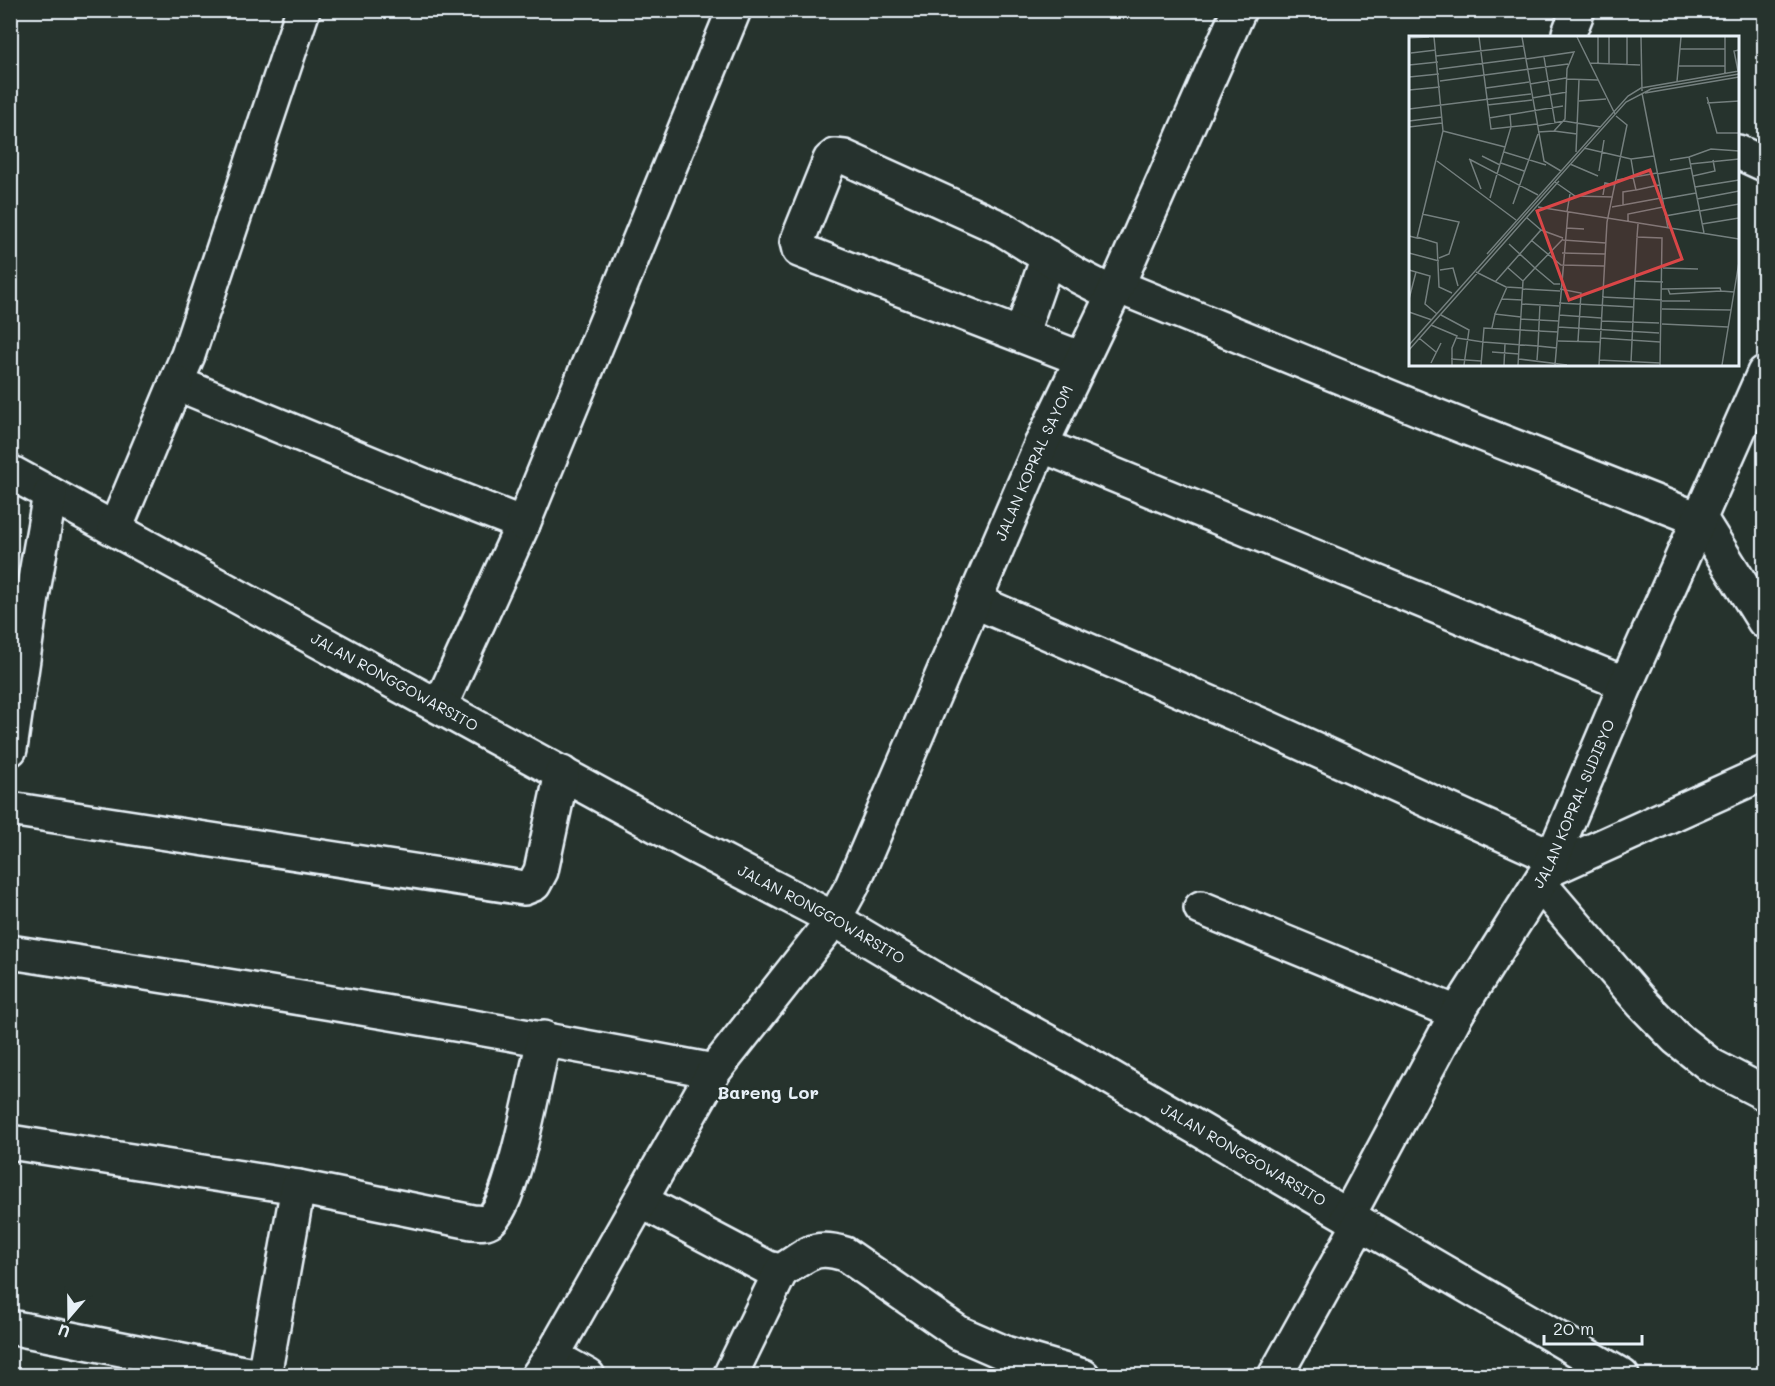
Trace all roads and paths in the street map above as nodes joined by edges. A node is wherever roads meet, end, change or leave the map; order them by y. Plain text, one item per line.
1 (303, 10) edge
2 (734, 10) edge
3 (1239, 10) edge
4 (1578, 10) edge
5 (1569, 36) edge
6 (1739, 153) edge
7 (1764, 164) edge
8 (1048, 257) junction
9 (1115, 290) junction
10 (1021, 335) junction
11 (1082, 359) junction
12 (1764, 373) edge
13 (176, 383) junction
14 (1041, 445) junction
15 (10, 472) edge
16 (50, 494) junction
17 (1701, 520) junction
18 (523, 524) junction
19 (115, 529) junction
20 (974, 601) junction
21 (1764, 621) edge
22 (16, 670) edge
23 (1626, 684) junction
24 (440, 706) junction
25 (10, 749) edge
26 (562, 773) junction
27 (1764, 773) edge
28 (10, 809) edge
29 (1547, 871) junction
30 (1201, 908) dead end
31 (834, 919) junction
32 (10, 952) edge
33 (1457, 1013) junction
34 (544, 1038) junction
35 (714, 1071) junction
36 (1764, 1093) edge
37 (10, 1142) edge
38 (298, 1188) junction
39 (641, 1201) junction
40 (1354, 1219) junction
41 (781, 1271) junction
42 (10, 1327) edge
43 (545, 1366) edge
44 (1281, 1372) edge
45 (257, 1375) edge
46 (264, 1376) edge
47 (588, 1376) edge
48 (730, 1376) edge
49 (1083, 1376) edge
50 (1622, 1376) edge

1 - 13 street
2 - 18 street
3 - 9 street, JALAN KOPRAL SAYOM
4 - 5 street
6 - 7 street
8 - 9 street
8 - 10 street
8 - 10 street
9 - 11 street, JALAN KOPRAL SAYOM
9 - 17 street
10 - 11 street
11 - 14 street, JALAN KOPRAL SAYOM
12 - 17 street, JALAN KOPRAL SUDIBYO
13 - 18 street
13 - 19 street
14 - 20 street, JALAN KOPRAL SAYOM
14 - 23 street
15 - 16 street, JALAN RONGGOWARSITO
16 - 19 street, JALAN RONGGOWARSITO
16 - 22 street
17 - 21 street
17 - 23 street, JALAN KOPRAL SUDIBYO
18 - 24 street
19 - 24 street, JALAN RONGGOWARSITO
20 - 29 street
20 - 31 street, JALAN KOPRAL SAYOM
22 - 25 street
23 - 29 street, JALAN KOPRAL SUDIBYO
24 - 26 street, JALAN RONGGOWARSITO
26 - 28 street
26 - 31 street, JALAN RONGGOWARSITO
27 - 29 street
29 - 33 street, JALAN KOPRAL SUDIBYO
29 - 36 street
30 - 33 street
31 - 35 street, JALAN KOPRAL SAYOM
31 - 40 street, JALAN RONGGOWARSITO
32 - 34 street
33 - 40 street, JALAN KOPRAL SUDIBYO
34 - 35 street
34 - 38 street
35 - 39 street, JALAN KOPRAL SAYOM
37 - 38 street
38 - 46 street
39 - 41 street
39 - 43 street, JALAN KOPRAL SAYOM
40 - 44 street, JALAN KOPRAL SUDIBYO
40 - 50 street, JALAN RONGGOWARSITO
41 - 48 street
41 - 49 street
42 - 45 street
43 - 47 street

